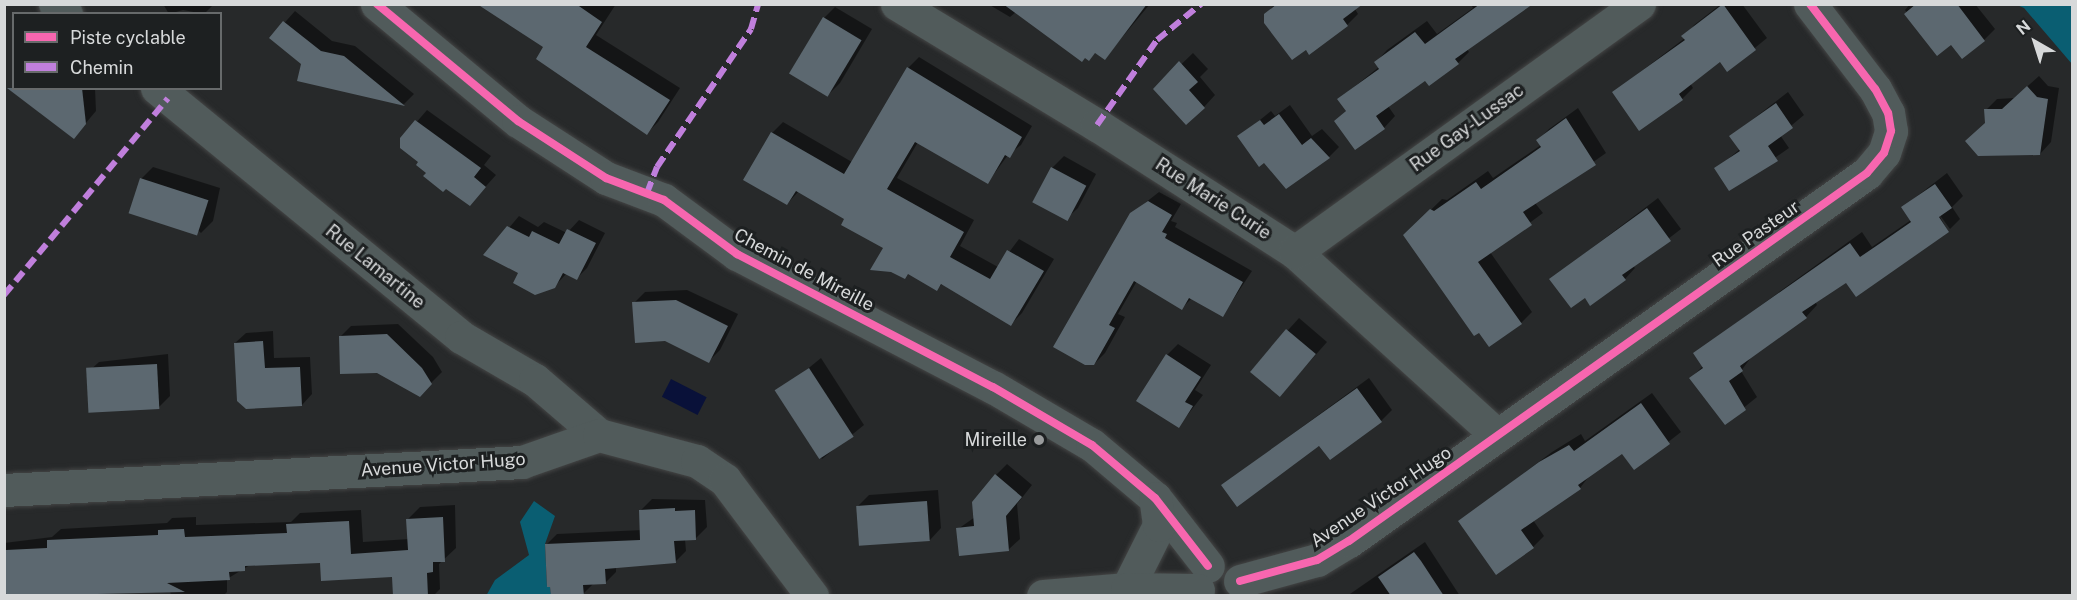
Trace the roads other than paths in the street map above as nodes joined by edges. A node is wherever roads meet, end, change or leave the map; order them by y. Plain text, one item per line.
1 (377, 4) edge
2 (897, 4) edge
3 (1639, 4) edge
4 (1810, 4) edge
5 (159, 90) edge
6 (1295, 252) junction
7 (599, 435) junction
8 (1497, 435) junction
9 (4, 490) edge
10 (1155, 498) junction
11 (1202, 584) edge
12 (1239, 588) edge
13 (1127, 589) junction
14 (812, 596) edge
15 (1043, 596) edge

1 - 10 street, Chemin de Mireille
2 - 6 street, Rue Marie Curie
3 - 6 street, Rue Gay-Lussac
4 - 8 street, Rue Pasteur
5 - 7 street, Rue Lamartine
6 - 8 street, Rue Marie Curie
7 - 9 street, Avenue Victor Hugo
7 - 14 street
8 - 12 street, Avenue Victor Hugo
10 - 11 street, Chemin de Mireille
10 - 13 street
11 - 12 street
11 - 13 street
13 - 15 street

